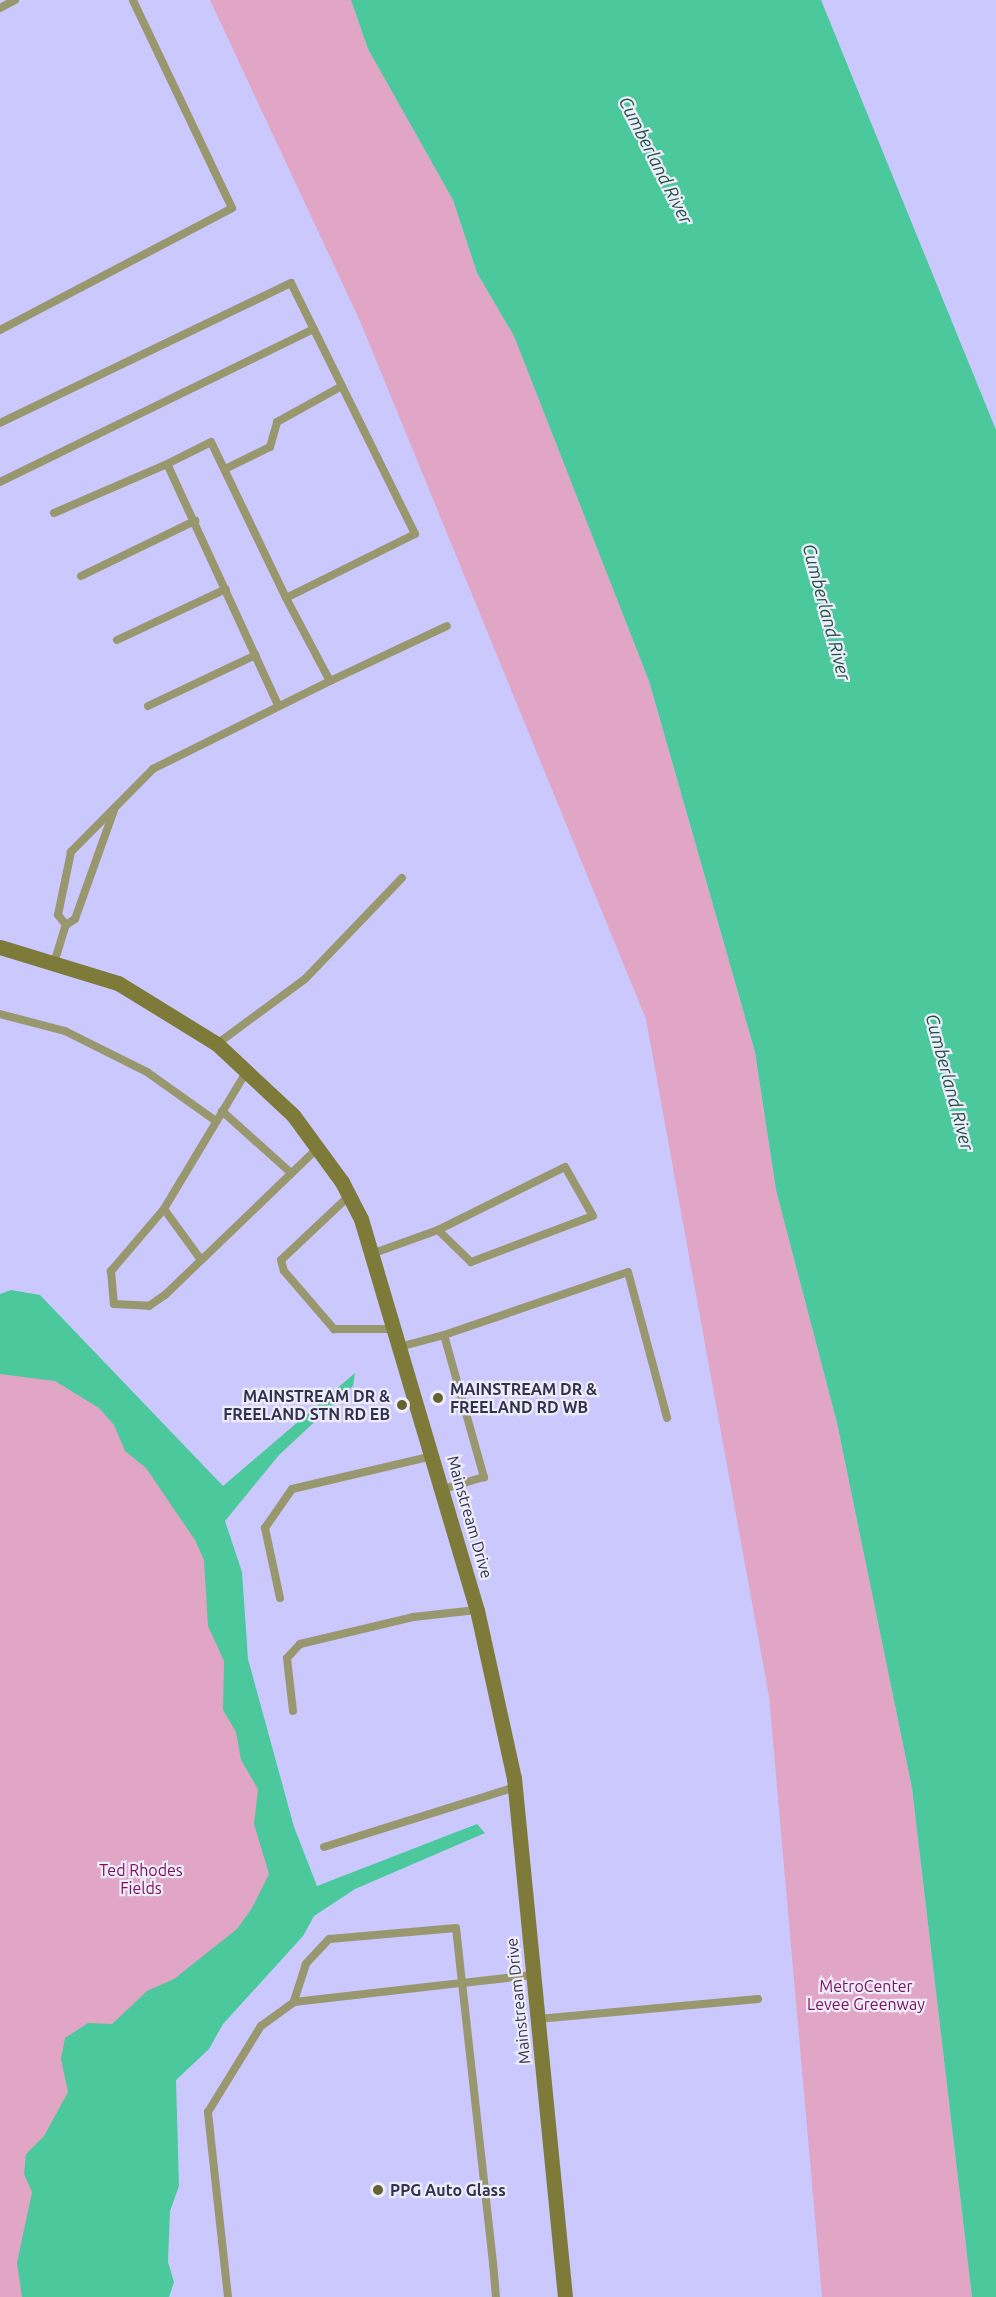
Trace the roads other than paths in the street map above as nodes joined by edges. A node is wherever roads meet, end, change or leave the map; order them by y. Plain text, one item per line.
1 (15, 0) edge
2 (133, 0) edge
3 (0, 8) edge
4 (314, 329) junction
5 (0, 330) edge
6 (342, 386) junction
7 (0, 423) edge
8 (167, 464) junction
9 (225, 470) junction
10 (0, 483) edge
11 (54, 513) dead end
12 (195, 521) junction
13 (81, 576) dead end
14 (226, 589) junction
15 (286, 598) junction
16 (447, 626) dead end
17 (117, 640) dead end
18 (256, 655) junction
19 (330, 681) junction
20 (278, 705) junction
21 (148, 706) dead end
22 (114, 810) junction
23 (402, 878) dead end
24 (66, 925) junction
25 (0, 947) edge
26 (56, 960) junction
27 (0, 1014) edge
28 (217, 1044) junction
29 (248, 1069) junction
30 (222, 1111) junction
31 (216, 1120) junction
32 (319, 1147) junction
33 (291, 1173) junction
34 (349, 1196) junction
35 (164, 1209) junction
36 (438, 1230) junction
37 (374, 1253) junction
38 (201, 1260) junction
39 (398, 1329) junction
40 (444, 1335) junction
41 (403, 1346) junction
42 (667, 1418) dead end
43 (434, 1456) junction
44 (443, 1489) junction
45 (280, 1598) dead end
46 (477, 1610) junction
47 (293, 1711) dead end
48 (515, 1787) junction
49 (324, 1847) dead end
50 (533, 1975) junction
51 (462, 1983) junction
52 (758, 1999) dead end
53 (294, 2002) junction
54 (538, 2019) junction
55 (228, 2297) edge
56 (496, 2297) edge
57 (565, 2297) edge

1 - 3 lane
2 - 5 lane
4 - 6 lane
4 - 7 lane
4 - 10 lane
6 - 9 lane
6 - 15 lane
8 - 9 lane
8 - 11 lane
8 - 12 lane
9 - 15 lane
12 - 13 lane
12 - 14 lane
14 - 17 lane
14 - 18 lane
15 - 19 lane
16 - 19 lane
18 - 20 lane
18 - 21 lane
19 - 20 lane
20 - 22 lane
22 - 24 lane
22 - 24 lane
23 - 28 lane
24 - 26 lane
25 - 26 street, Mainstream Drive
26 - 28 street, Mainstream Drive
27 - 31 lane
28 - 29 street, Mainstream Drive
29 - 30 lane
29 - 32 street, Mainstream Drive
30 - 31 lane
30 - 33 lane
31 - 35 lane
32 - 33 lane
32 - 34 street, Mainstream Drive
33 - 38 lane
34 - 37 street, Mainstream Drive
34 - 39 lane
35 - 38 lane
35 - 38 lane
36 - 36 lane
36 - 37 lane
37 - 39 street, Mainstream Drive
39 - 41 street, Mainstream Drive
40 - 41 lane
40 - 42 lane
40 - 44 lane
41 - 43 street, Mainstream Drive
43 - 44 street, Mainstream Drive
43 - 45 lane
44 - 46 street, Mainstream Drive
46 - 47 lane
46 - 48 street, Mainstream Drive
48 - 49 lane
48 - 50 street, Mainstream Drive
50 - 51 lane
50 - 54 street, Mainstream Drive
51 - 53 lane
51 - 53 lane
51 - 56 lane
52 - 54 lane
53 - 55 lane
54 - 57 street, Mainstream Drive

